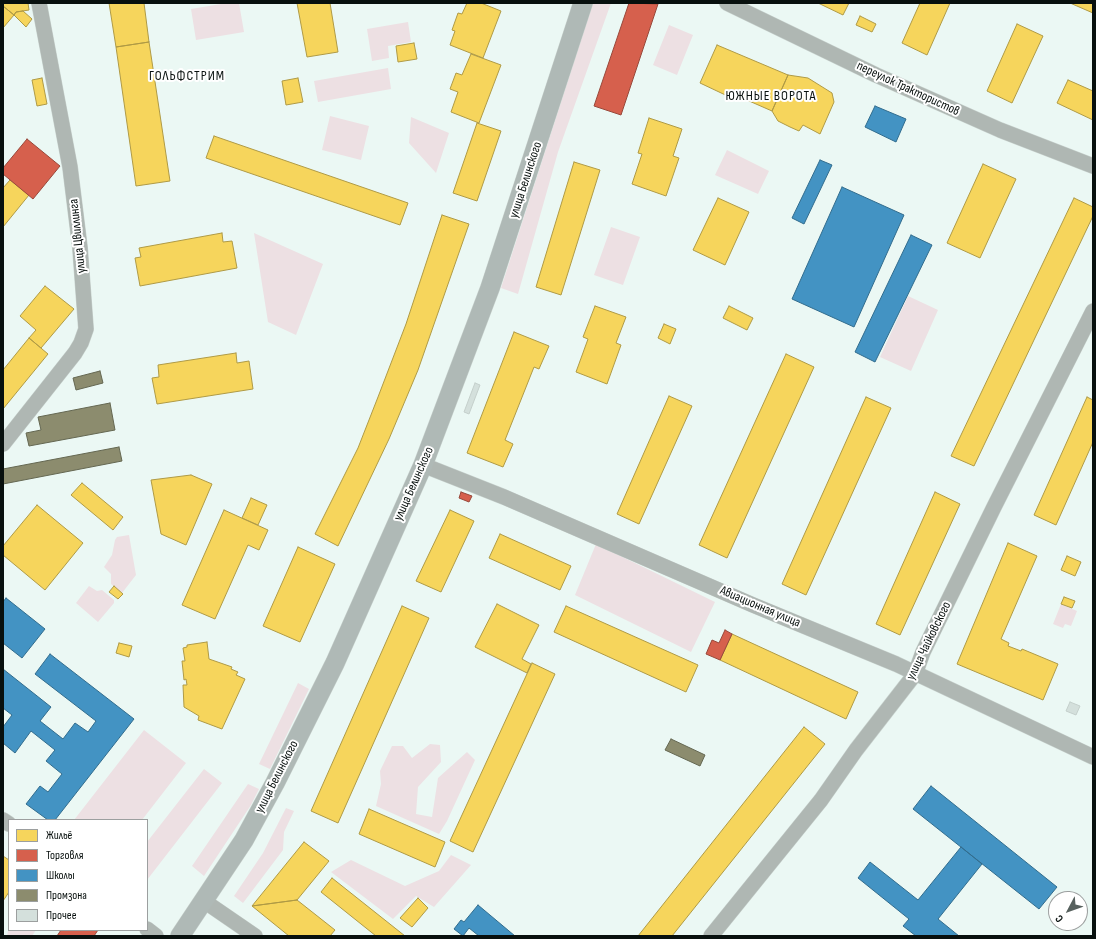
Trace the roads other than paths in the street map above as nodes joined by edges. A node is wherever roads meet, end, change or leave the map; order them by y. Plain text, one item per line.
1 (39, 3) edge
2 (583, 3) edge
3 (727, 3) edge
4 (1093, 166) edge
5 (1093, 311) edge
6 (3, 444) edge
7 (423, 465) junction
8 (915, 674) junction
9 (1093, 757) edge
10 (204, 901) junction
11 (148, 930) edge
12 (156, 936) edge
13 (180, 936) edge
14 (255, 936) edge
15 (711, 936) edge

1 - 6 street, улица Цвиллинга
2 - 7 main road, улица Белинского
3 - 4 street, переулок Трактористов
5 - 8 street, улица Чайковского
7 - 8 street, Авиационная улица
7 - 10 main road, улица Белинского
8 - 9 street, Авиационная улица
8 - 15 street, улица Чайковского
10 - 13 main road, улица Белинского
10 - 14 street
11 - 12 street

